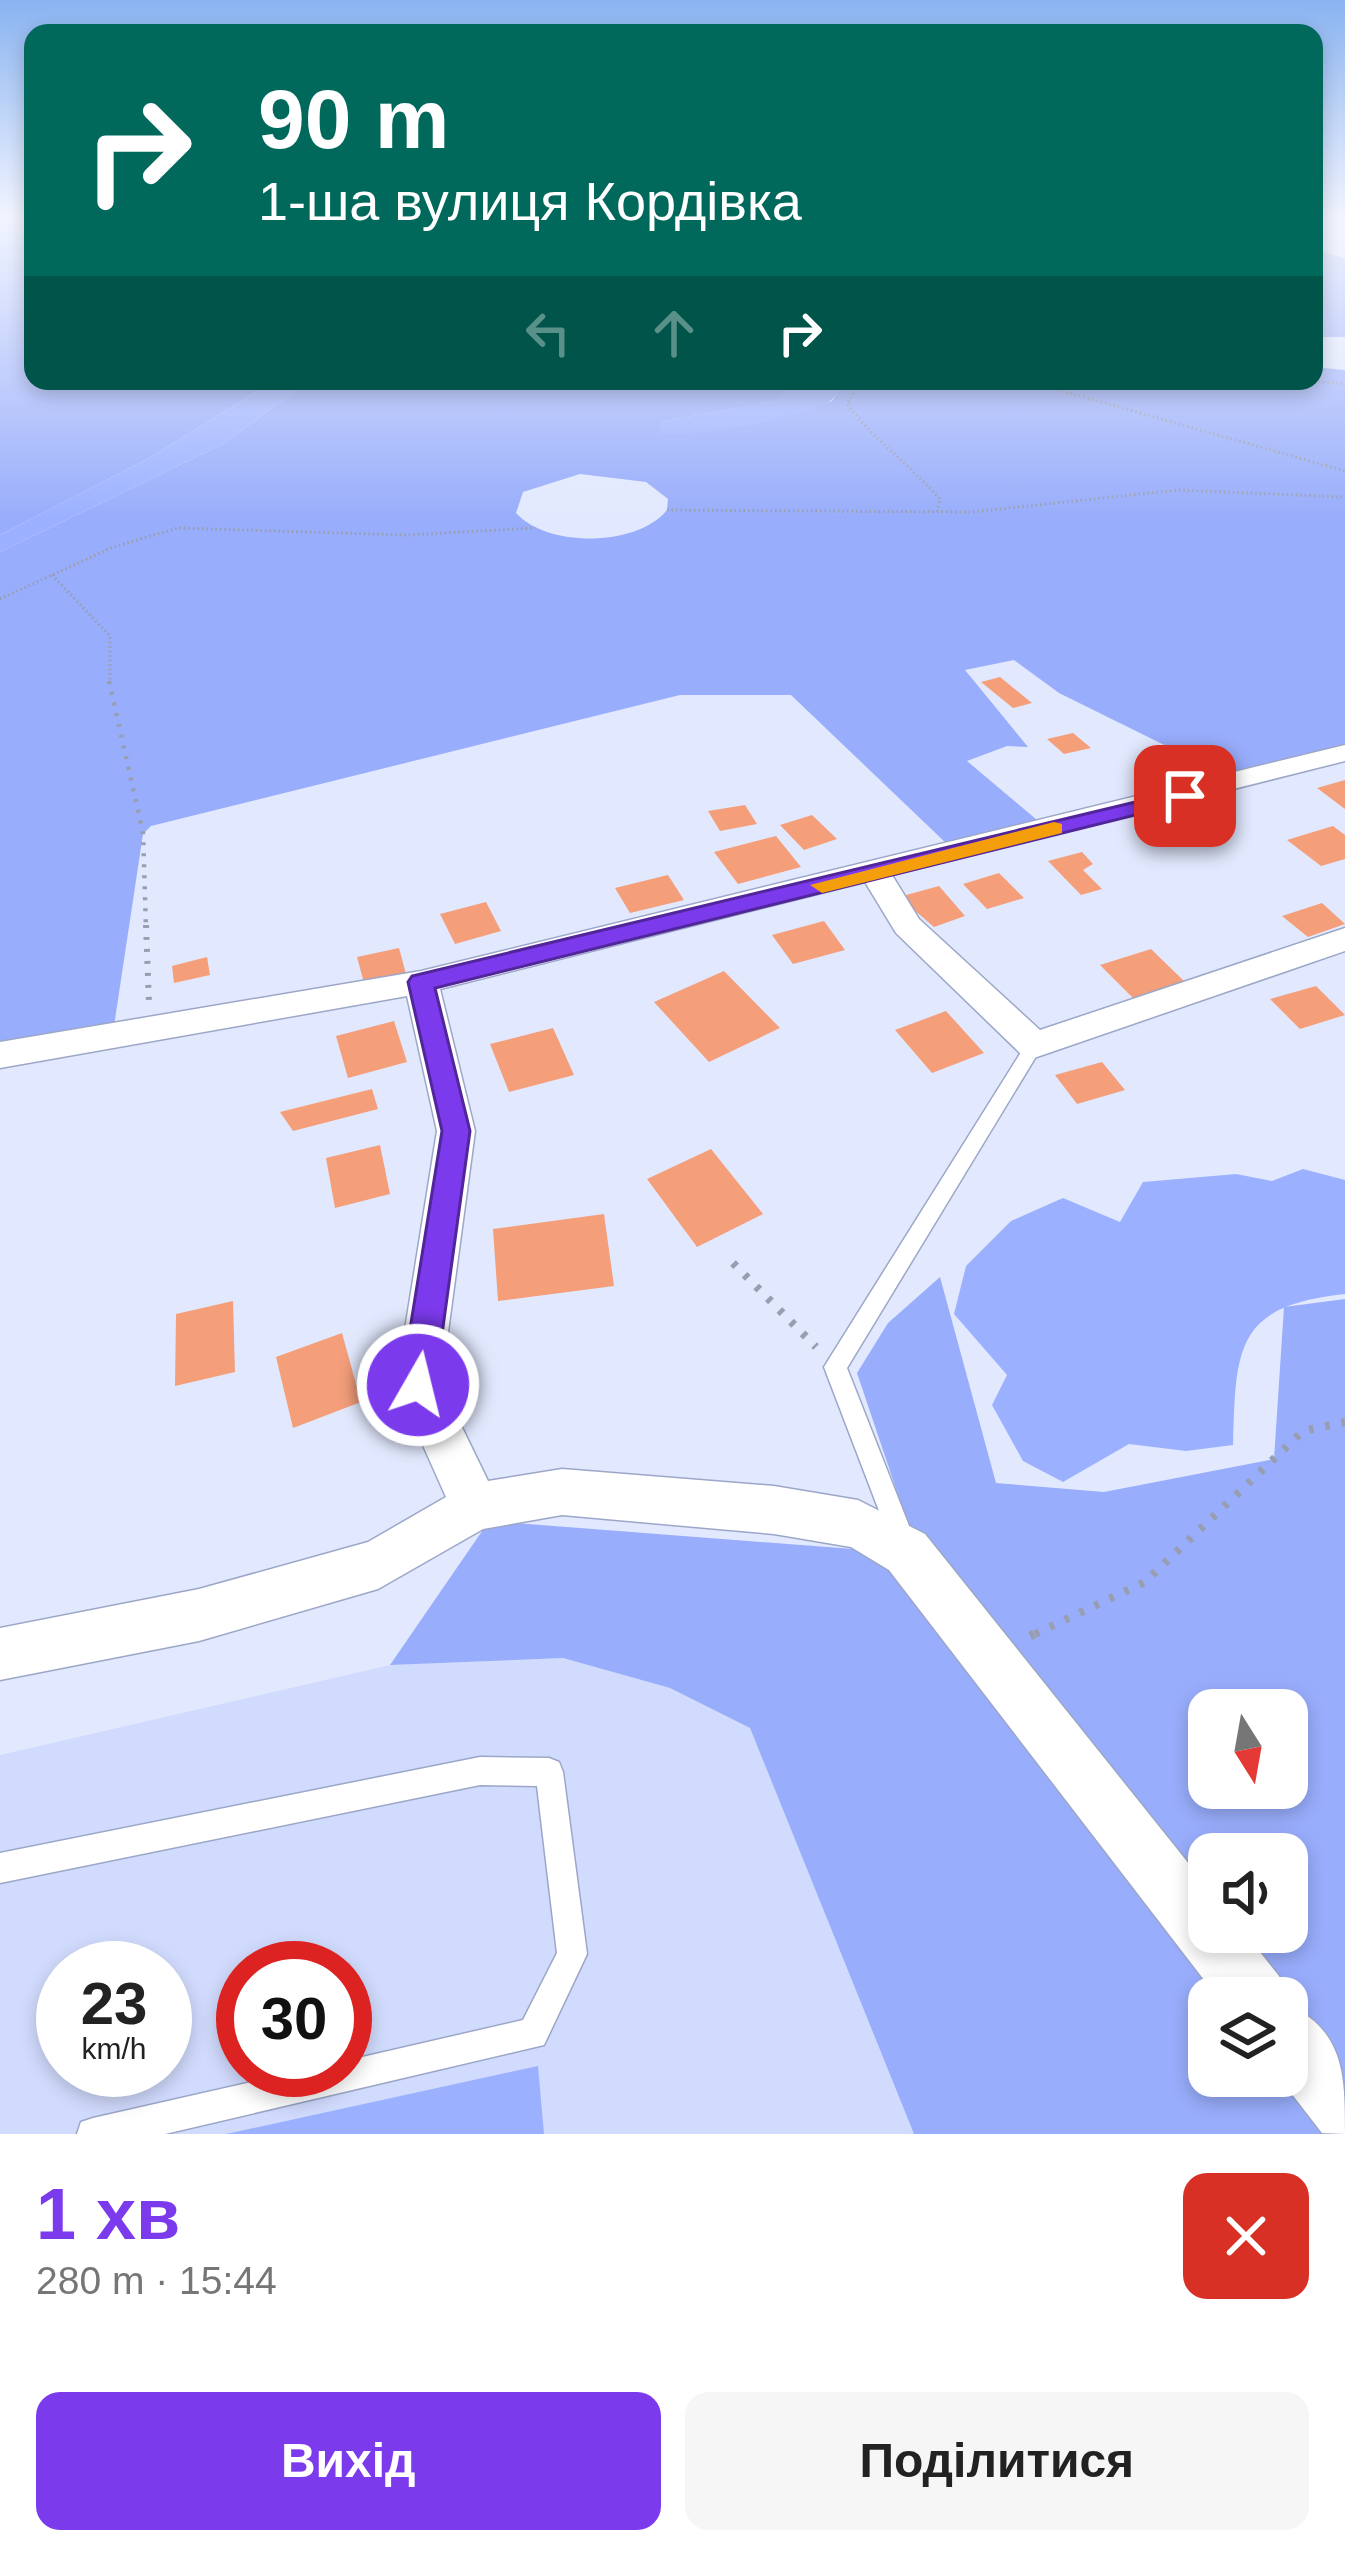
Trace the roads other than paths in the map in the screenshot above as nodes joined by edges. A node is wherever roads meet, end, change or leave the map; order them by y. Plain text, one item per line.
1 (1345, 753) edge
2 (875, 873) junction
3 (1345, 938) edge
4 (421, 982) junction
5 (1034, 1045) junction
6 (0, 1055) edge
7 (475, 1507) junction
8 (907, 1552) junction
9 (0, 1654) edge
10 (0, 1868) edge
11 (1241, 1977) edge
12 (1308, 2063) edge
13 (1345, 2110) edge
14 (93, 2134) edge

1 - 2 street
2 - 4 street
2 - 5 street
3 - 5 street
4 - 6 street
4 - 7 street
5 - 8 lane
7 - 8 street
7 - 9 street
8 - 11 street
10 - 14 lane
12 - 13 street

